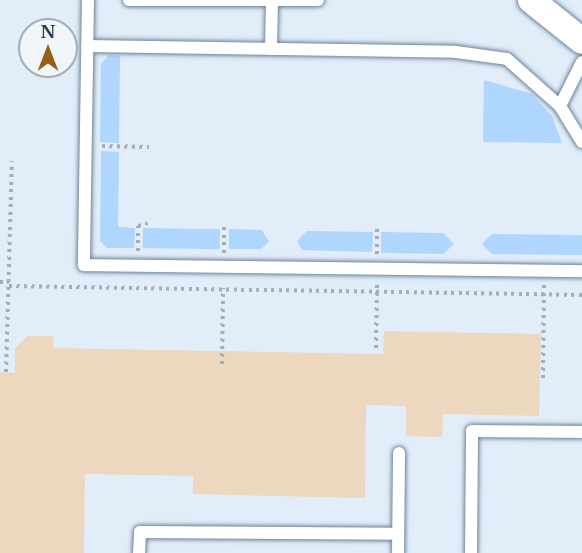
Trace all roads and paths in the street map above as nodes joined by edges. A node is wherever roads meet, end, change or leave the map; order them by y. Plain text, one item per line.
1 (88, 0) edge
2 (129, 0) edge
3 (318, 0) edge
4 (531, 0) edge
5 (272, 2) junction
6 (582, 41) edge
7 (87, 46) junction
8 (271, 49) junction
9 (582, 62) edge
10 (560, 106) junction
11 (582, 142) edge
12 (86, 146) junction
13 (149, 147) dead end
14 (12, 161) dead end
15 (224, 224) dead end
16 (224, 267) junction
17 (544, 271) junction
18 (582, 271) edge
19 (0, 282) edge
20 (9, 284) junction
21 (223, 289) junction
22 (544, 295) junction
23 (582, 295) edge
24 (222, 364) dead end
25 (6, 372) dead end
26 (543, 378) dead end
27 (582, 432) edge
28 (399, 453) dead end
29 (398, 534) junction
30 (139, 553) edge
31 (398, 553) edge
32 (471, 553) edge

1 - 7 lane
2 - 5 lane
3 - 5 lane
4 - 6 street
5 - 8 lane
7 - 8 lane
7 - 12 lane
8 - 10 lane
9 - 10 lane
10 - 11 lane
12 - 13 path
12 - 16 lane
14 - 20 path
15 - 16 path
16 - 17 lane
16 - 21 path
17 - 18 lane
17 - 22 path
19 - 20 path
20 - 21 path
20 - 25 path
21 - 22 path
21 - 24 path
22 - 23 path
22 - 26 path
27 - 32 lane
28 - 29 lane
29 - 30 lane
29 - 31 lane

